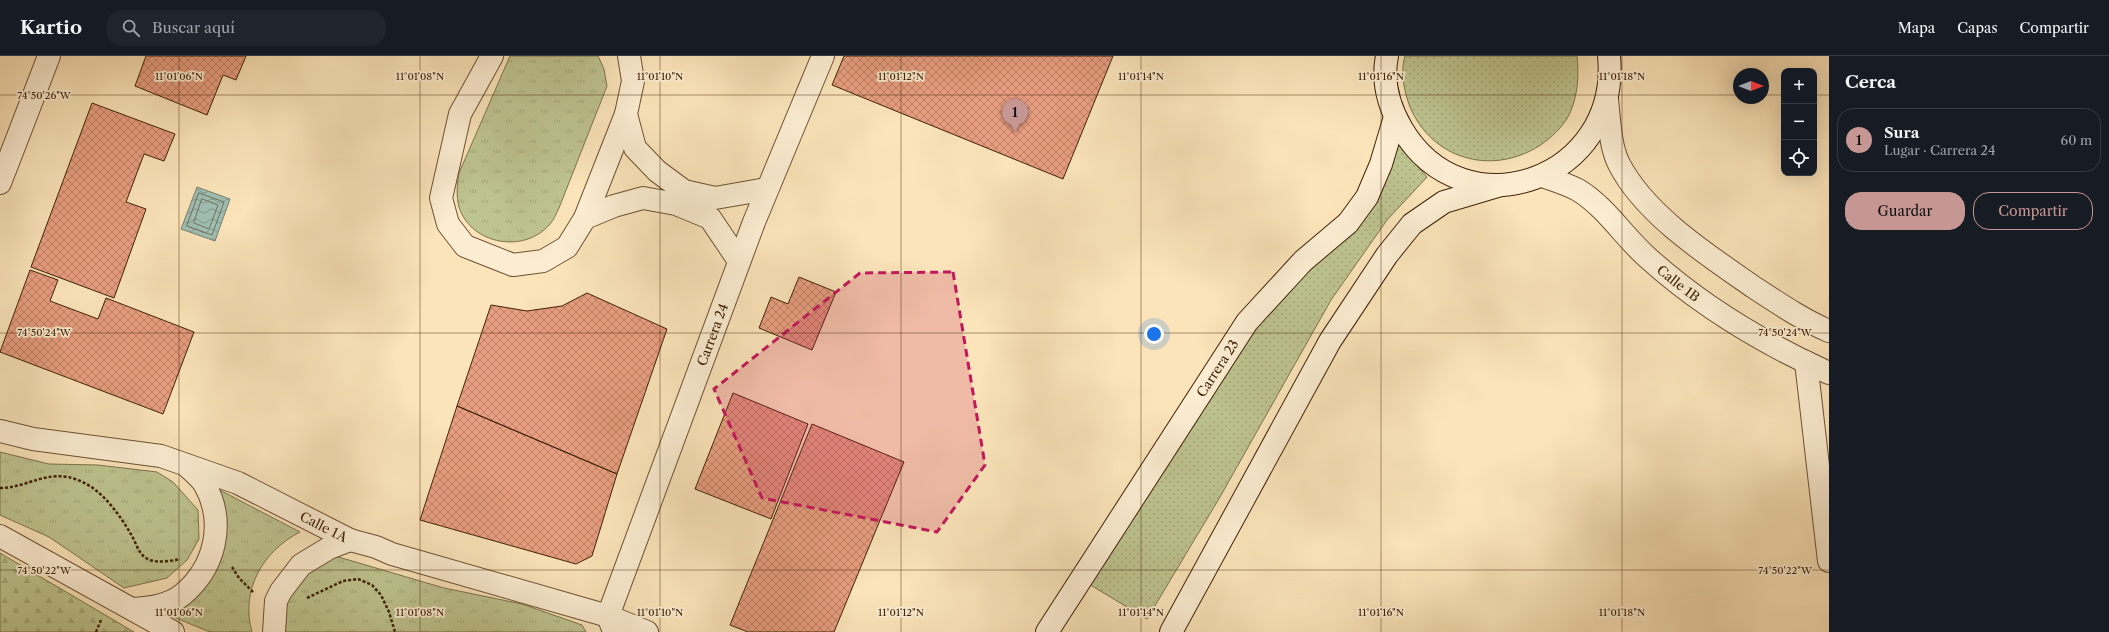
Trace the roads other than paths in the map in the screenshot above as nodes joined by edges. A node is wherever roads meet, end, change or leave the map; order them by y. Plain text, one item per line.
1 (49, 56) edge
2 (492, 56) edge
3 (629, 56) edge
4 (823, 56) edge
5 (1375, 56) edge
6 (1387, 56) edge
7 (1609, 56) edge
8 (1386, 82) junction
9 (1607, 98) junction
10 (626, 114) junction
11 (1395, 117) junction
12 (1542, 176) junction
13 (0, 183) edge
14 (1501, 185) junction
15 (767, 189) junction
16 (584, 218) junction
17 (740, 261) junction
18 (1829, 331) edge
19 (1806, 362) junction
20 (1829, 373) edge
21 (0, 431) edge
22 (186, 465) junction
23 (0, 536) edge
24 (350, 540) junction
25 (1829, 561) edge
26 (132, 609) junction
27 (611, 624) edge
28 (173, 632) edge
29 (274, 632) edge
30 (647, 632) edge
31 (1047, 632) edge
32 (1171, 632) edge

1 - 13 street
2 - 16 street
3 - 10 street
4 - 15 street, Carrera 24
5 - 8 street
6 - 8 street
7 - 9 street
8 - 11 street
9 - 12 street
9 - 18 street
10 - 15 street
10 - 16 street
11 - 14 street
11 - 31 street, Carrera 23
12 - 14 street
12 - 19 street, Calle 1B
14 - 32 street
15 - 17 street, Carrera 24
16 - 17 street
17 - 27 street, Carrera 24
19 - 20 street, Calle 1B
19 - 25 street
21 - 22 street, Calle 1A
22 - 24 street, Calle 1A
22 - 26 street
23 - 26 street
24 - 27 street, Calle 1A
24 - 29 street
26 - 28 street
27 - 30 street, Calle 1A

